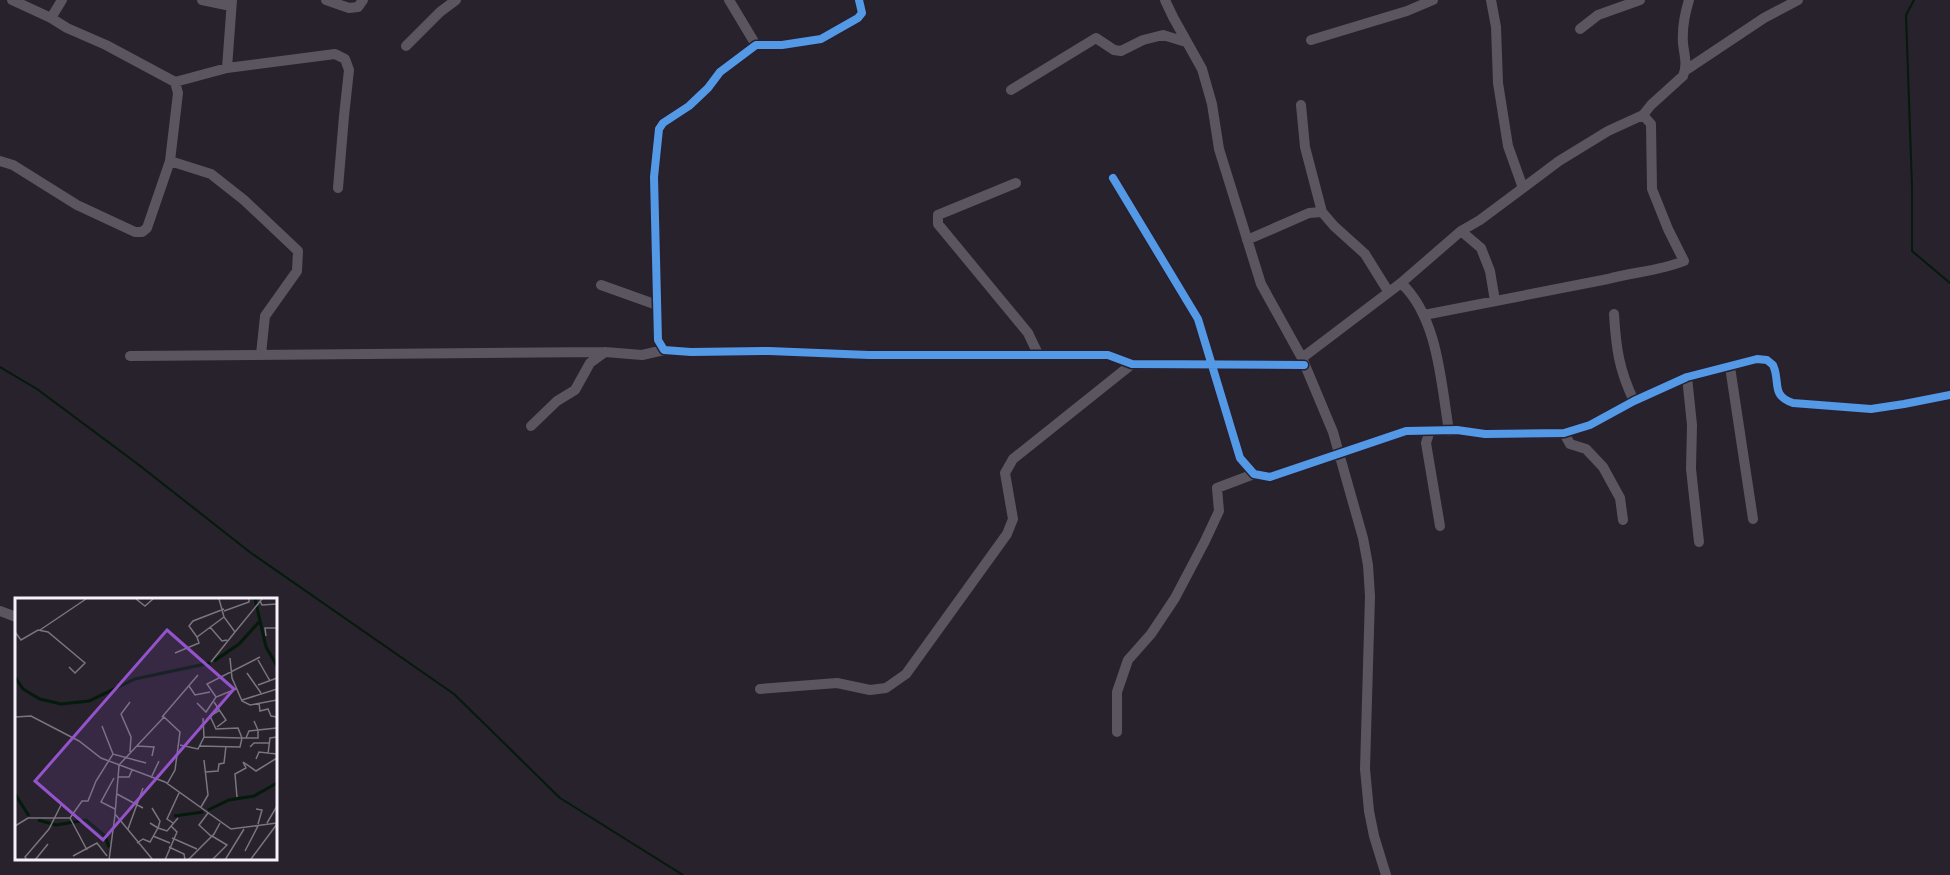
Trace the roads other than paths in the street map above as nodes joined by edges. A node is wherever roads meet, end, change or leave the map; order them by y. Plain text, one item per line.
1 (12, 0) edge
2 (62, 0) edge
3 (202, 0) edge
4 (326, 0) edge
5 (363, 0) edge
6 (456, 0) edge
7 (729, 0) edge
8 (859, 0) edge
9 (1165, 0) edge
10 (1433, 0) edge
11 (1491, 0) edge
12 (1640, 0) edge
13 (1689, 0) edge
14 (1798, 0) edge
15 (232, 3) edge
16 (51, 18) junction
17 (1580, 29) dead end
18 (1311, 40) dead end
19 (1186, 42) junction
20 (756, 45) junction
21 (406, 46) dead end
22 (227, 68) junction
23 (1686, 70) junction
24 (176, 82) junction
25 (1011, 90) dead end
26 (1301, 105) dead end
27 (1643, 115) junction
28 (0, 160) edge
29 (171, 161) junction
30 (1113, 178) dead end
31 (1016, 183) dead end
32 (338, 188) dead end
33 (1522, 188) junction
34 (1322, 212) junction
35 (1461, 231) junction
36 (1247, 240) junction
37 (1401, 283) junction
38 (601, 285) dead end
39 (1388, 291) junction
40 (1495, 301) junction
41 (657, 305) junction
42 (1614, 314) dead end
43 (1424, 315) junction
44 (664, 350) junction
45 (605, 352) junction
46 (261, 354) junction
47 (1038, 354) junction
48 (130, 356) dead end
49 (1303, 361) junction
50 (1132, 364) junction
51 (1210, 365) junction
52 (1730, 367) junction
53 (1688, 377) junction
54 (1950, 395) edge
55 (1634, 401) junction
56 (531, 426) dead end
57 (1430, 430) junction
58 (1449, 431) junction
59 (1564, 434) junction
60 (1339, 455) junction
61 (1254, 474) junction
62 (1753, 519) dead end
63 (1623, 520) dead end
64 (1440, 526) dead end
65 (1699, 542) dead end
66 (0, 610) edge
67 (15, 617) edge
68 (760, 689) dead end
69 (1117, 732) dead end
70 (1386, 875) edge

1 - 16 street
2 - 16 street
3 - 15 street
4 - 5 street
6 - 21 street
7 - 20 street
8 - 20 street
9 - 19 street
10 - 18 street
11 - 33 street
12 - 17 street
13 - 23 street
14 - 23 street
15 - 22 street
16 - 24 street
19 - 25 street
19 - 36 street
20 - 41 street
22 - 24 street
22 - 32 street
23 - 27 street
24 - 29 street
26 - 34 street
27 - 33 street
27 - 40 street
28 - 29 street
29 - 46 street
30 - 51 street
31 - 47 street
33 - 35 street
34 - 36 street
34 - 39 street
35 - 37 street
35 - 40 street
36 - 49 street
37 - 39 street
37 - 43 street
38 - 41 street
39 - 49 street
40 - 43 street
41 - 44 street
42 - 55 street
43 - 58 street
44 - 45 street
44 - 47 street
45 - 46 street
45 - 56 street
46 - 48 street
47 - 50 street
49 - 51 street
49 - 60 street
50 - 51 street
50 - 68 street
51 - 61 street
52 - 53 street
52 - 54 street
52 - 62 street
53 - 55 street
53 - 65 street
55 - 59 street
57 - 58 street
57 - 60 street
57 - 64 street
58 - 59 street
59 - 63 street
60 - 61 street
60 - 70 street
61 - 69 street
66 - 67 street

